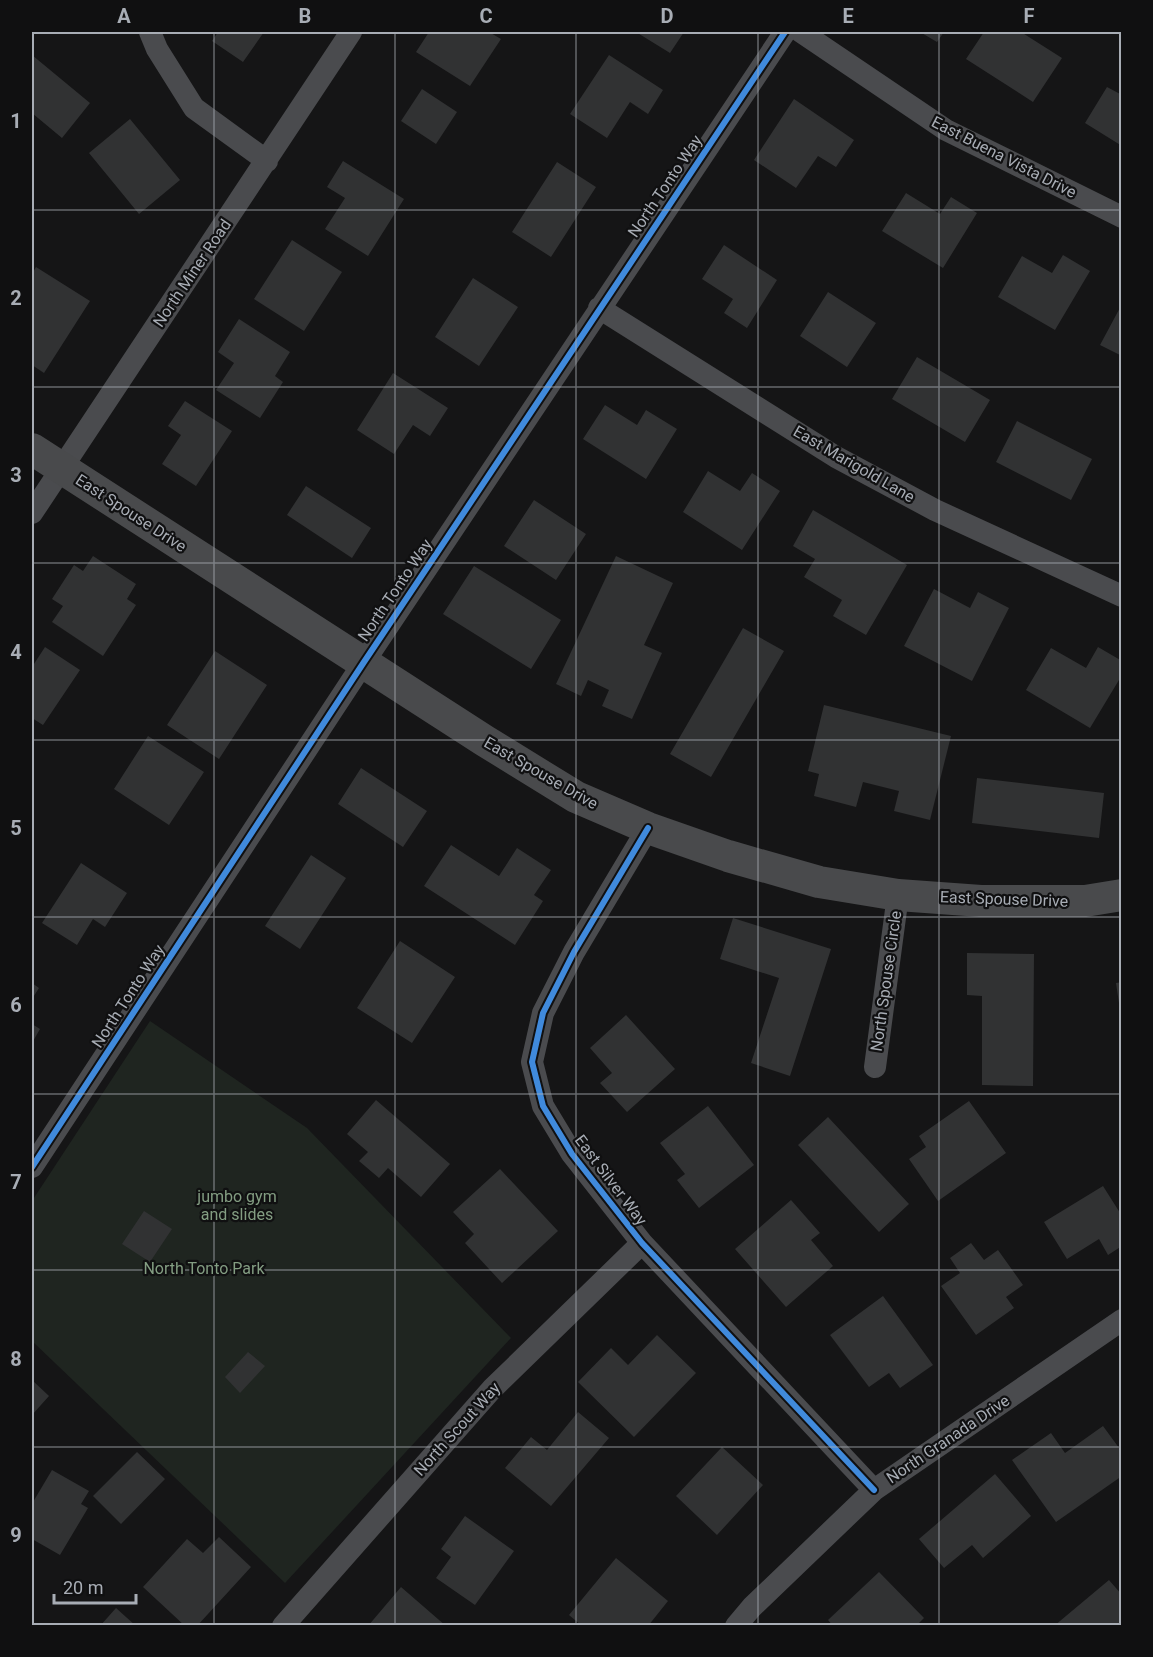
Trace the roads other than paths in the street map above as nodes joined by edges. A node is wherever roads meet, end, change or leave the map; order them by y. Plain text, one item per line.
1 (150, 32) edge
2 (351, 32) edge
3 (785, 32) edge
4 (801, 32) edge
5 (267, 161) junction
6 (1122, 217) edge
7 (600, 308) junction
8 (32, 449) edge
9 (61, 468) junction
10 (32, 513) edge
11 (1122, 596) edge
12 (364, 662) junction
13 (648, 828) junction
14 (898, 895) junction
15 (1122, 895) edge
16 (875, 1067) dead end
17 (32, 1167) edge
18 (642, 1243) junction
19 (1122, 1320) edge
20 (874, 1490) junction
21 (283, 1626) edge
22 (736, 1626) edge

1 - 5 street
2 - 5 street, North Miner Road
3 - 7 street, North Tonto Way
4 - 6 street, East Buena Vista Drive
5 - 9 street, North Miner Road
7 - 11 street, East Marigold Lane
7 - 12 street, North Tonto Way
8 - 9 main road, East Spouse Drive
9 - 10 street, North Miner Road
9 - 12 main road, East Spouse Drive
12 - 13 main road, East Spouse Drive
12 - 17 street, North Tonto Way
13 - 14 main road, East Spouse Drive
13 - 18 street, East Silver Way
14 - 15 main road, East Spouse Drive
14 - 16 street, North Spouse Circle
18 - 20 street, East Silver Way
18 - 21 street, North Scout Way
19 - 20 street, North Granada Drive
20 - 22 street, North Granada Drive

